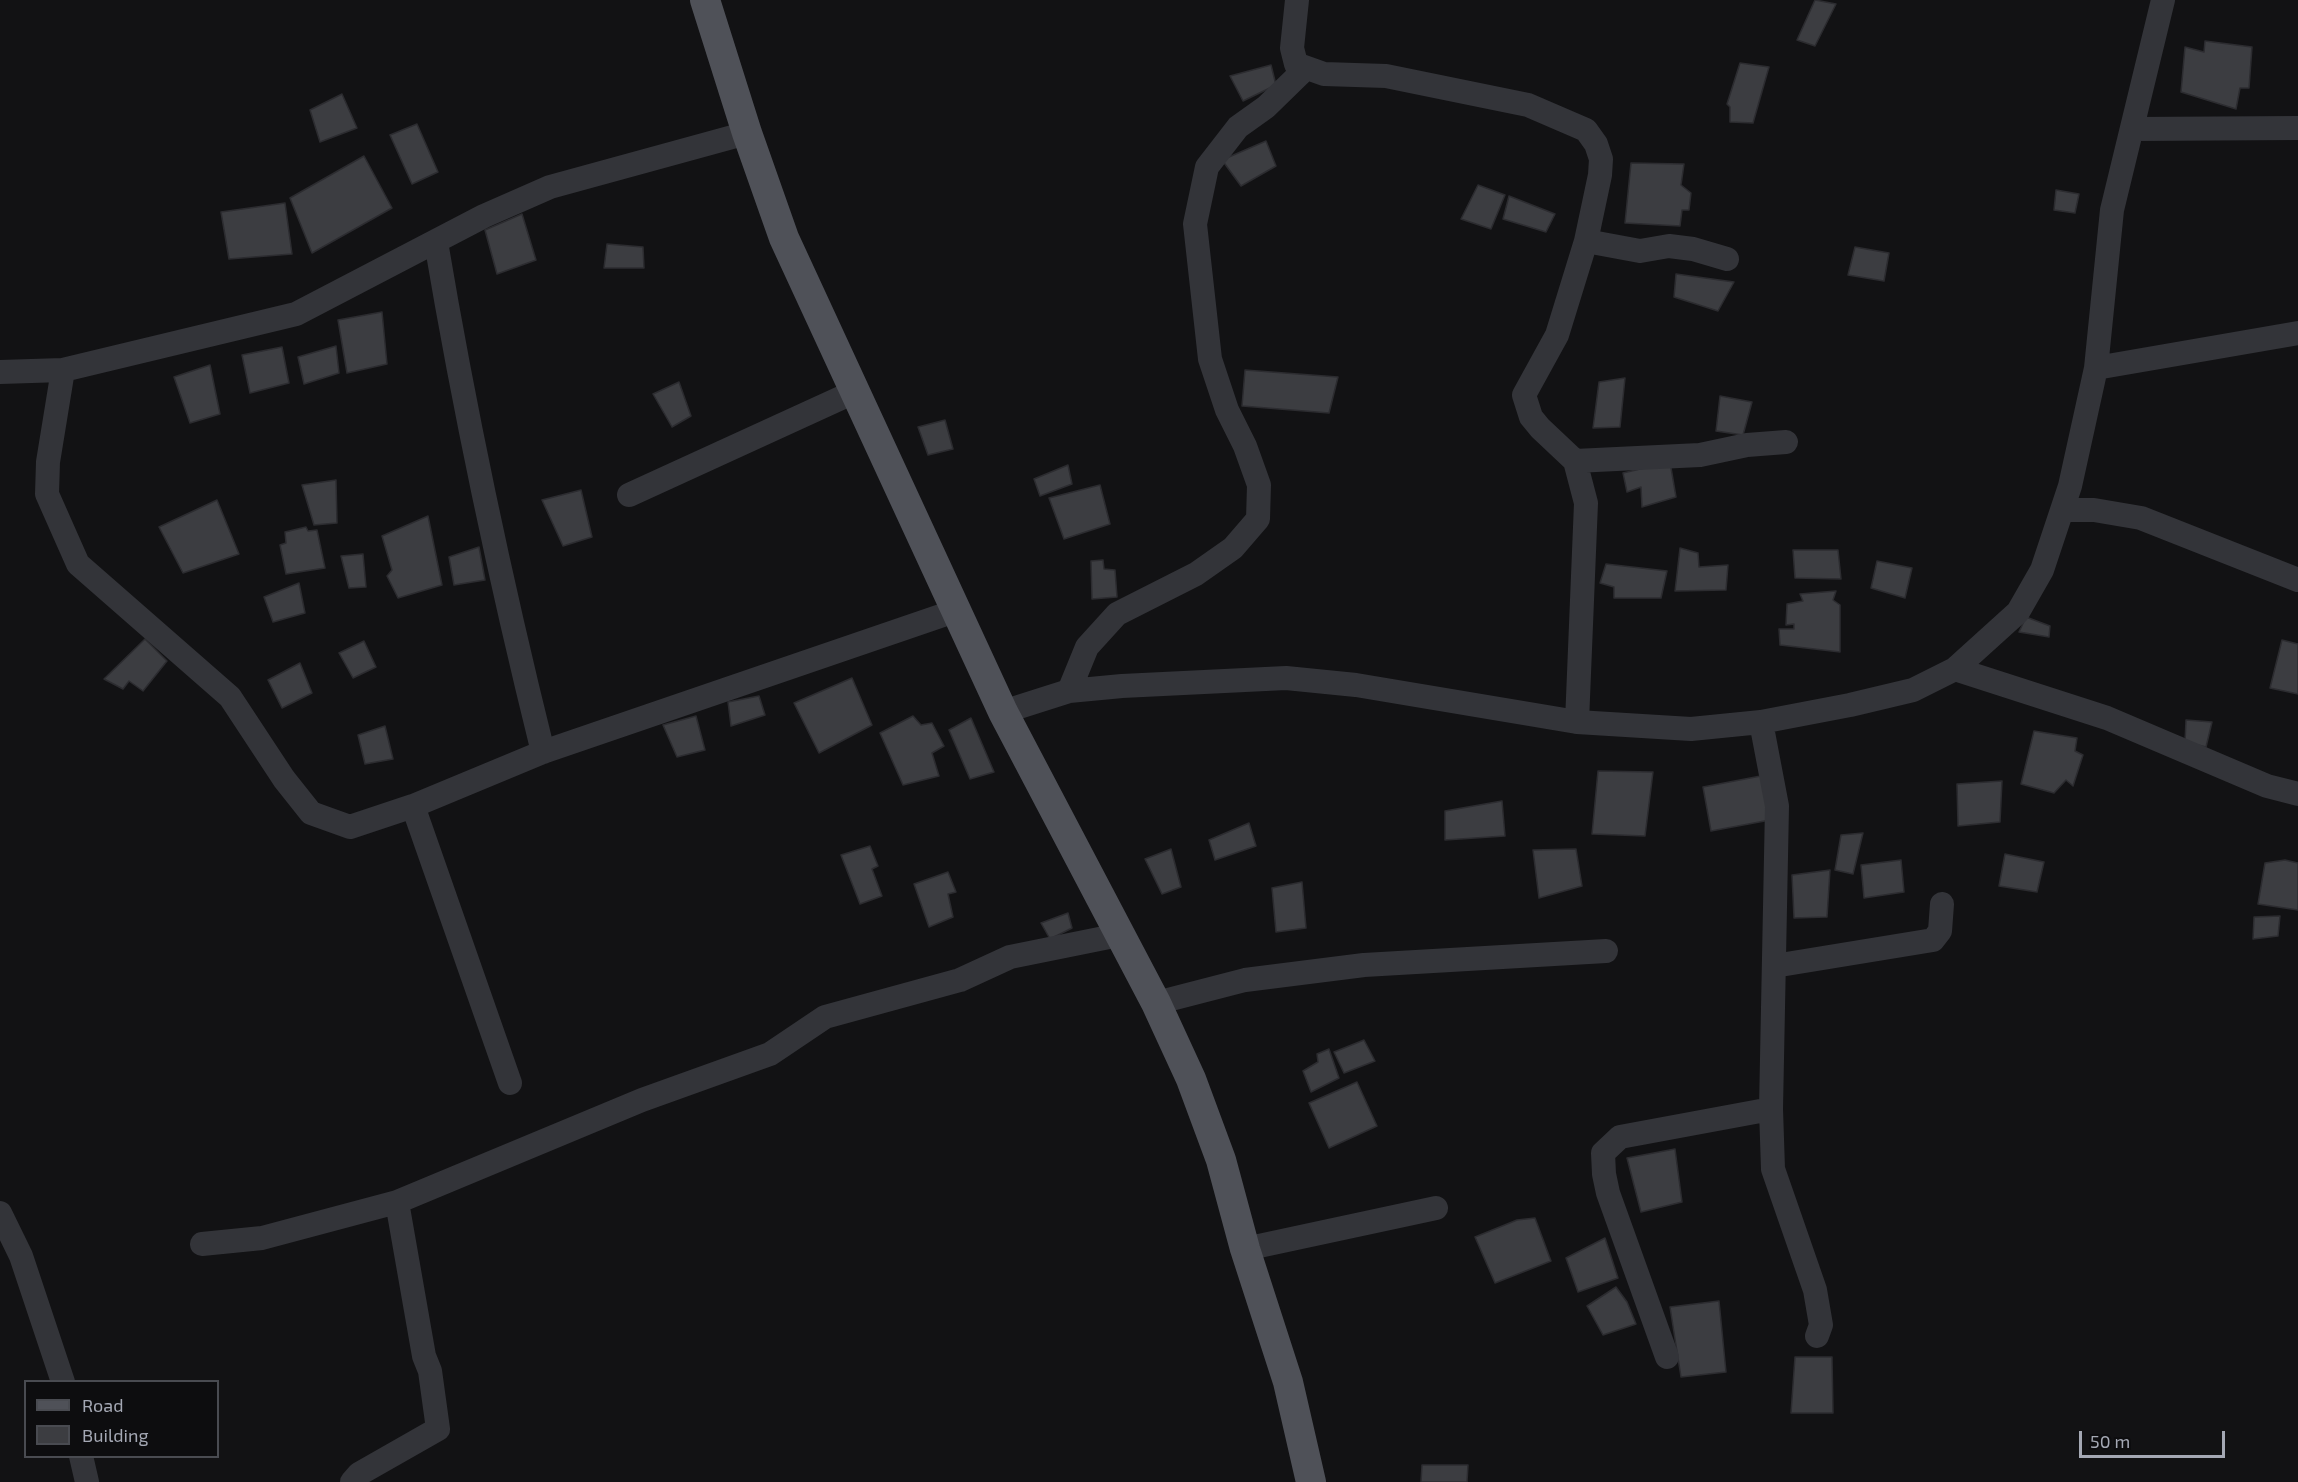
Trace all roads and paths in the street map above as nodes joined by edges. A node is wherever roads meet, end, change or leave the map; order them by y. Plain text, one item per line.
1 (705, 0) edge
2 (1297, 0) edge
3 (2163, 0) edge
4 (1305, 69) junction
5 (2298, 128) edge
6 (2134, 129) junction
7 (747, 133) junction
8 (1586, 241) junction
9 (436, 242) junction
10 (1727, 259) dead end
11 (2298, 333) edge
12 (2096, 368) junction
13 (63, 370) junction
14 (0, 372) edge
15 (854, 392) junction
16 (1786, 442) dead end
17 (1575, 460) junction
18 (628, 495) dead end
19 (2062, 510) junction
20 (2298, 580) edge
21 (955, 611) junction
22 (1955, 669) junction
23 (1070, 692) junction
24 (1003, 712) junction
25 (1577, 722) junction
26 (1761, 722) junction
27 (543, 752) junction
28 (2298, 794) edge
29 (413, 806) junction
30 (1942, 904) dead end
31 (1119, 935) junction
32 (1606, 951) dead end
33 (1774, 966) junction
34 (1156, 1003) junction
35 (510, 1083) dead end
36 (1771, 1110) junction
37 (397, 1202) junction
38 (1437, 1208) dead end
39 (0, 1213) edge
40 (202, 1244) dead end
41 (1245, 1249) junction
42 (1817, 1336) dead end
43 (1667, 1357) dead end
44 (62, 1380) edge
45 (81, 1458) edge
46 (87, 1482) edge
47 (352, 1482) edge
48 (1311, 1482) edge

1 - 7 main road
2 - 4 street
3 - 6 street
4 - 8 street
4 - 23 street
5 - 6 street
6 - 12 street
7 - 9 street
7 - 15 main road
8 - 10 street
8 - 17 street
9 - 13 street
9 - 27 street
11 - 12 street
12 - 19 street
13 - 14 street
13 - 29 street
15 - 18 street
15 - 21 main road
16 - 17 street
17 - 25 street
19 - 20 street
19 - 22 street
21 - 24 main road
21 - 27 street
22 - 26 street
22 - 28 street
23 - 24 street
23 - 25 street
24 - 31 main road
25 - 26 street
26 - 33 street
27 - 29 street
29 - 35 street
30 - 33 street
31 - 34 main road
31 - 37 street
32 - 34 street
33 - 36 street
34 - 41 main road
36 - 42 street
36 - 43 street
37 - 40 street
37 - 47 street
38 - 41 street
39 - 44 street
41 - 48 main road
45 - 46 street

